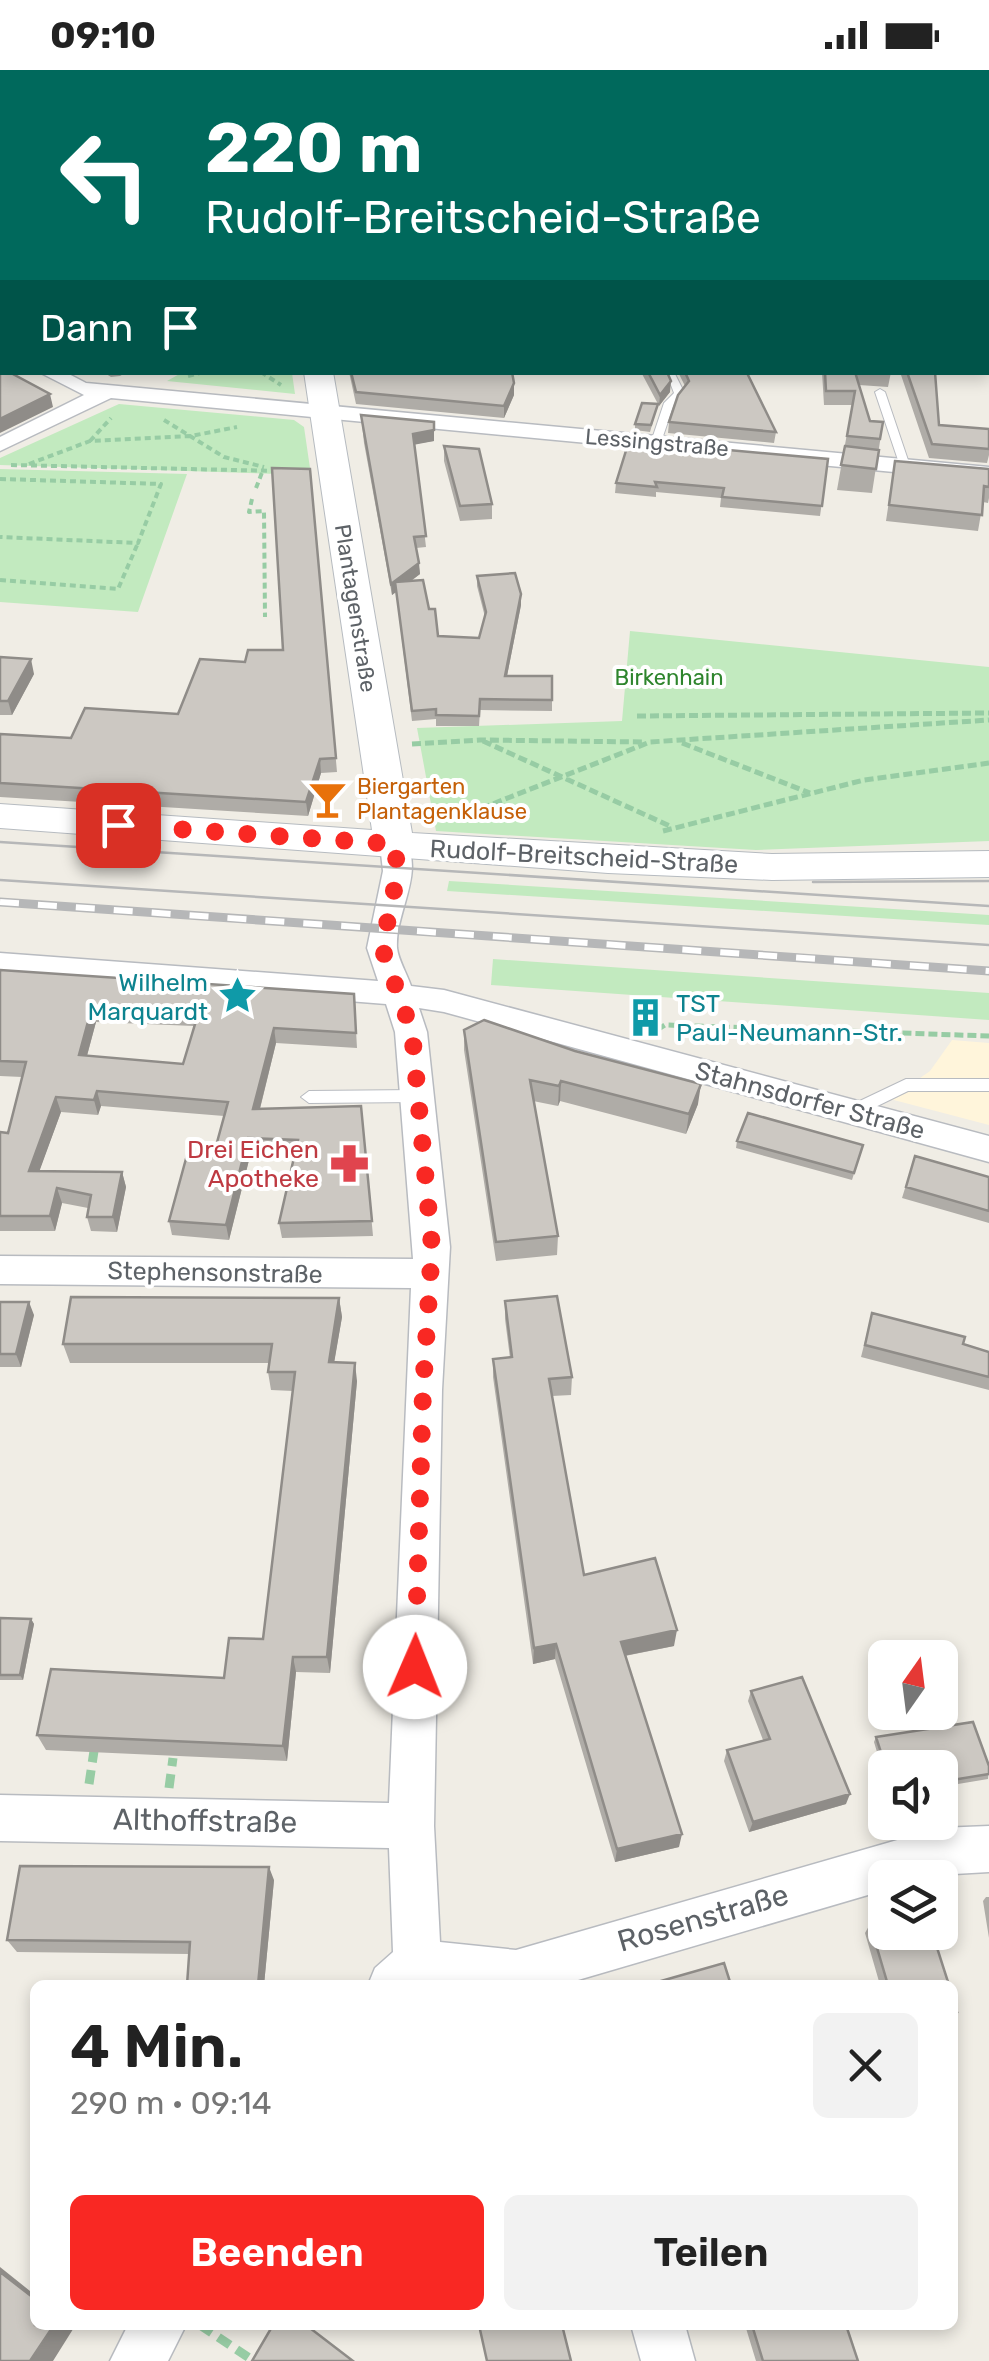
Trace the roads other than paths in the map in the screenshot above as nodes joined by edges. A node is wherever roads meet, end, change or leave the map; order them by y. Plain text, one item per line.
1 (55, 375) edge
2 (140, 375) edge
3 (318, 375) edge
4 (670, 375) edge
5 (111, 390) junction
6 (880, 392) dead end
7 (324, 410) junction
8 (656, 442) junction
9 (0, 445) edge
10 (905, 466) junction
11 (989, 474) edge
12 (0, 816) edge
13 (411, 846) junction
14 (989, 864) edge
15 (0, 963) edge
16 (398, 994) junction
17 (989, 1085) edge
18 (417, 1096) junction
19 (310, 1097) dead end
20 (850, 1112) junction
21 (989, 1149) edge
22 (0, 1270) edge
23 (430, 1274) junction
24 (0, 1818) edge
25 (411, 1826) junction
26 (989, 1848) edge
27 (566, 1972) edge
28 (404, 1974) edge
29 (156, 2330) edge
30 (659, 2330) edge
31 (137, 2361) edge
32 (668, 2361) edge

1 - 5 street, Lessingstraße
2 - 5 street
3 - 7 street, Plantagenstraße
4 - 8 lane
5 - 7 street, Lessingstraße
5 - 9 street
6 - 10 lane
7 - 8 street, Lessingstraße
7 - 13 street, Plantagenstraße
8 - 10 street, Lessingstraße
10 - 11 street, Lessingstraße
12 - 13 street, Rudolf-Breitscheid-Straße
13 - 14 street, Rudolf-Breitscheid-Straße
13 - 16 street
15 - 16 street, Stahnsdorfer Straße
16 - 18 street
16 - 20 street, Stahnsdorfer Straße
17 - 20 lane
18 - 19 lane
18 - 23 street
20 - 21 street, Stahnsdorfer Straße
22 - 23 street, Stephensonstraße
23 - 25 street
24 - 25 street, Althoffstraße
25 - 28 street
26 - 27 street, Rosenstraße
27 - 28 street, Rosenstraße
29 - 31 street
30 - 32 street

